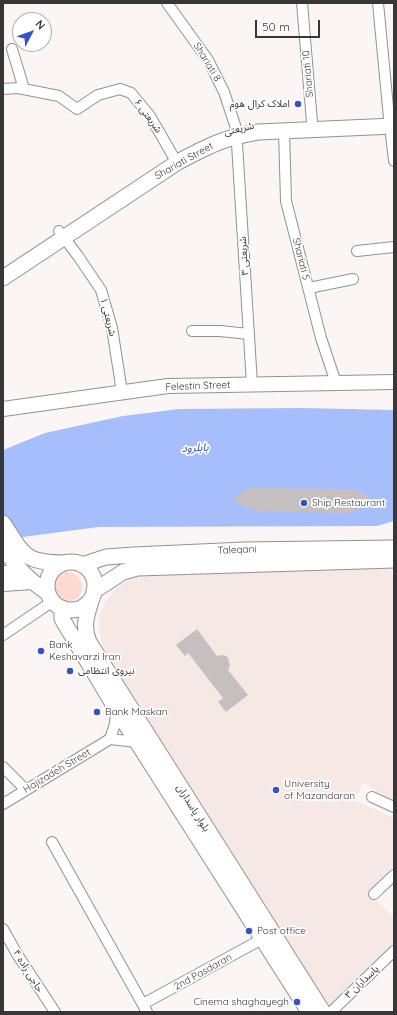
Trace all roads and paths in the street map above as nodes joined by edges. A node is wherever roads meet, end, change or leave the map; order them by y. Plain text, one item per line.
1 (167, 3) edge
2 (302, 3) edge
3 (378, 3) edge
4 (13, 52) edge
5 (3, 89) edge
6 (24, 89) junction
7 (312, 122) junction
8 (392, 122) edge
9 (284, 131) junction
10 (236, 132) junction
11 (174, 156) junction
12 (394, 161) edge
13 (62, 234) junction
14 (394, 247) edge
15 (357, 251) dead end
16 (3, 268) edge
17 (3, 278) edge
18 (353, 280) dead end
19 (309, 288) junction
20 (192, 331) dead end
21 (249, 334) junction
22 (394, 382) edge
23 (336, 383) junction
24 (252, 384) junction
25 (122, 392) junction
26 (3, 409) edge
27 (3, 523) edge
28 (394, 548) edge
29 (11, 551) edge
30 (106, 557) junction
31 (394, 560) edge
32 (65, 563) junction
33 (82, 565) junction
34 (19, 569) junction
35 (3, 574) edge
36 (115, 576) junction
37 (33, 582) junction
38 (3, 584) edge
39 (93, 594) junction
40 (54, 600) junction
41 (3, 635) edge
42 (116, 709) junction
43 (110, 738) junction
44 (137, 742) junction
45 (3, 767) edge
46 (26, 790) junction
47 (372, 796) dead end
48 (3, 804) edge
49 (394, 807) edge
50 (52, 842) dead end
51 (394, 875) edge
52 (374, 894) dead end
53 (3, 929) edge
54 (262, 939) junction
55 (394, 951) edge
56 (145, 1008) edge
57 (55, 1012) edge
58 (309, 1012) edge
59 (323, 1012) edge
60 (331, 1012) edge

1 - 10 street, Shariati 8
2 - 7 street, Shariati 10
3 - 8 street
4 - 6 street
5 - 6 street, شریعتی ۶
6 - 11 street, شریعتی ۶
7 - 8 main road, شریعتی
7 - 10 main road, شریعتی
8 - 9 main road, Shariati Street
8 - 12 street
9 - 10 main road, Shariati Street
9 - 19 street, Shariati 5
10 - 11 main road, شریعتی
10 - 13 main road, Shariati Street
10 - 21 street, شریعتی ۳
11 - 13 main road, شریعتی
13 - 16 main road, شریعتی
13 - 17 main road, Shariati Street
13 - 25 street, شریعتی ۱
14 - 15 street
18 - 19 street
19 - 23 street, Shariati 5
20 - 21 street
21 - 24 street, شریعتی ۳
22 - 23 main road, Felestin Street
23 - 24 main road, Felestin Street
24 - 25 main road, Felestin Street
25 - 26 main road, Felestin Street
27 - 29 main road
28 - 30 main road, Taleqani
29 - 32 main road
29 - 34 main road
30 - 33 main road, Taleqani
30 - 36 main road
31 - 36 main road, Taleqani
32 - 33 main road
32 - 40 main road
33 - 39 main road
34 - 35 main road
34 - 37 main road
36 - 39 main road, Taleqani
37 - 38 main road
37 - 40 main road
39 - 40 main road
39 - 59 main road, بلوار پاسداران
40 - 41 street
40 - 42 main road, بلوار پاسداران
42 - 43 street
42 - 44 main road, بلوار پاسداران
43 - 44 street
43 - 46 street, Hajizadeh Street
44 - 54 main road, بلوار پاسداران
45 - 46 street
46 - 48 street, Hajizadeh Street
47 - 49 street
50 - 56 street
51 - 52 street
53 - 57 street, حاجی زاده ۴
54 - 56 street, 2nd Pasdaran
54 - 58 main road, بلوار پاسداران
55 - 60 street, پاسداران ۳

